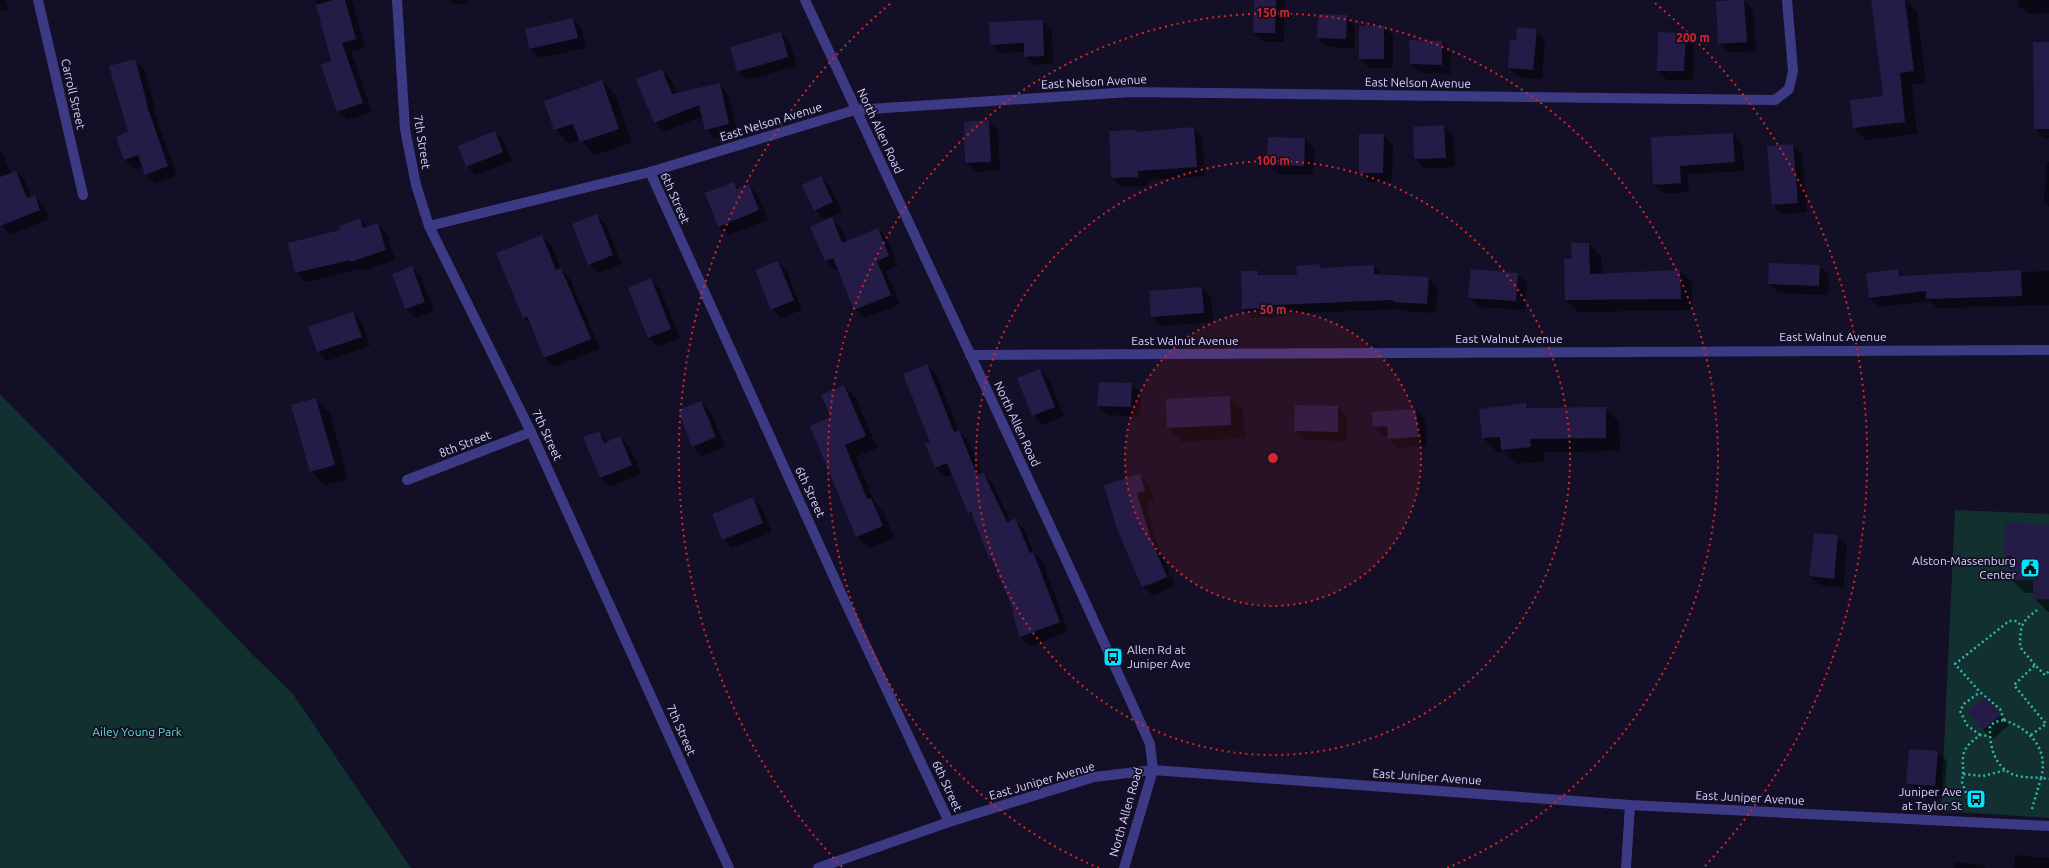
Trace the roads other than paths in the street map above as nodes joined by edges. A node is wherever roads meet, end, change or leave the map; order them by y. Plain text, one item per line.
1 (38, 0) edge
2 (397, 0) edge
3 (804, 0) edge
4 (1787, 0) edge
5 (856, 110) junction
6 (650, 172) junction
7 (83, 195) dead end
8 (429, 226) junction
9 (2049, 350) edge
10 (970, 355) junction
11 (531, 432) junction
12 (407, 480) dead end
13 (1153, 770) junction
14 (1630, 805) junction
15 (949, 822) junction
16 (2049, 826) edge
17 (729, 868) edge
18 (818, 868) edge
19 (1124, 868) edge
20 (1626, 868) edge

1 - 7 street, Carroll Street
2 - 8 street, 7th Street
3 - 5 street, North Allen Road
4 - 5 street, East Nelson Avenue
5 - 6 street, East Nelson Avenue
5 - 10 street, North Allen Road
6 - 8 street, East Nelson Avenue
6 - 15 street, 6th Street
8 - 11 street, 7th Street
9 - 10 street, East Walnut Avenue
10 - 13 street, North Allen Road
11 - 12 street, 8th Street
11 - 17 street, 7th Street
13 - 14 street, East Juniper Avenue
13 - 15 street, East Juniper Avenue
13 - 19 street, North Allen Road
14 - 16 street, East Juniper Avenue
14 - 20 street
15 - 18 street, East Juniper Avenue

